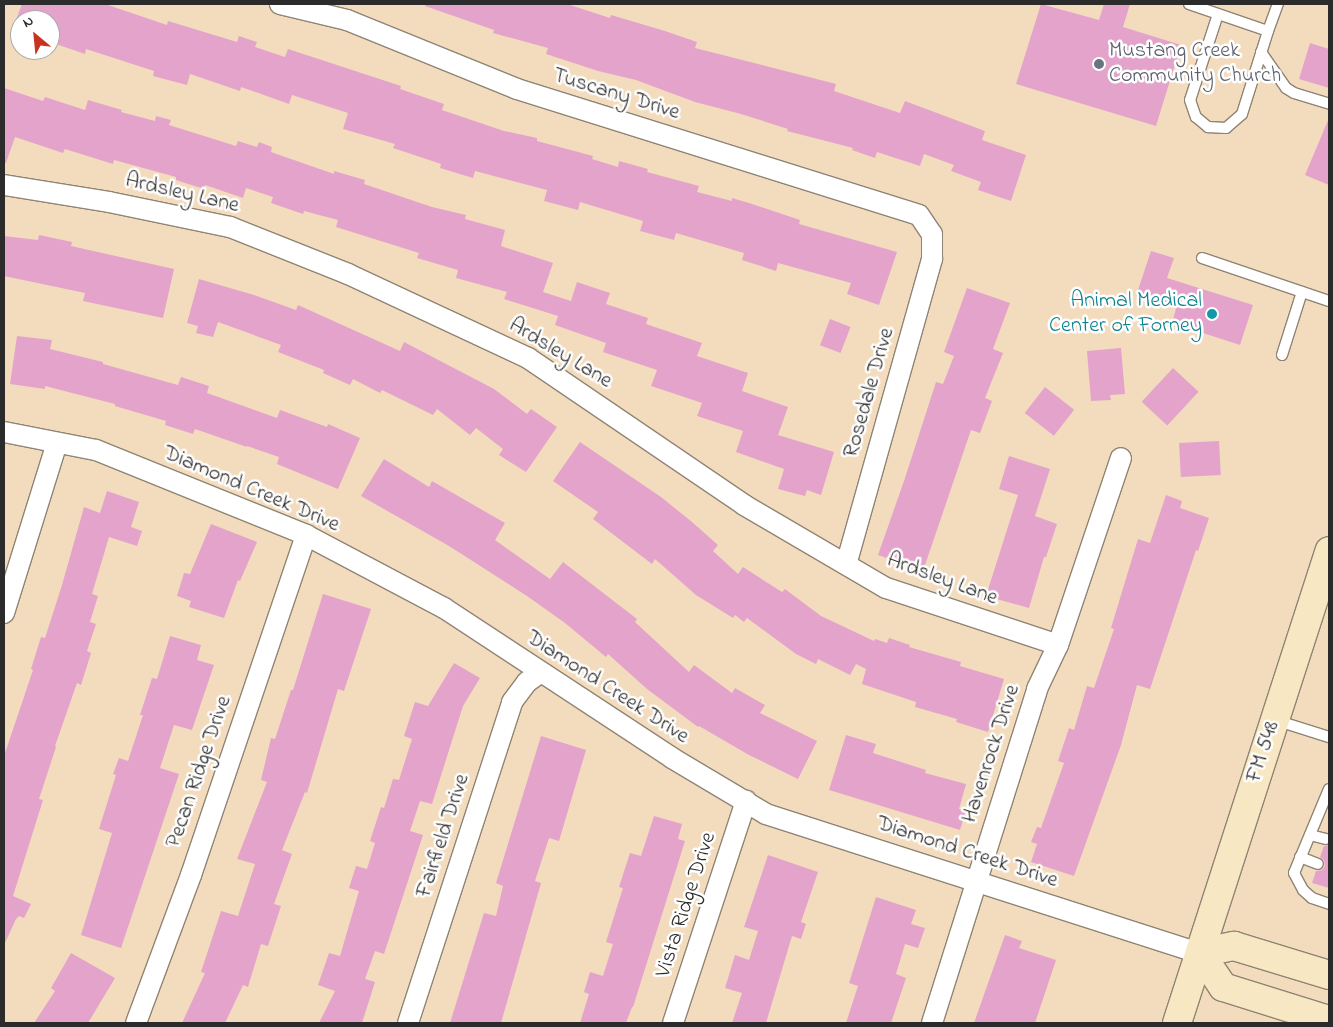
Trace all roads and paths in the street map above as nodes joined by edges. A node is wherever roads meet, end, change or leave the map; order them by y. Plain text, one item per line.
1 (280, 4) edge
2 (1189, 4) edge
3 (1278, 4) edge
4 (1218, 14) junction
5 (1268, 30) junction
6 (1261, 52) junction
7 (1329, 104) edge
8 (4, 185) edge
9 (932, 234) joint
10 (1202, 258) dead end
11 (1302, 292) junction
12 (1329, 301) edge
13 (1282, 356) dead end
14 (4, 432) edge
15 (57, 443) junction
16 (1120, 458) dead end
17 (306, 535) junction
18 (1329, 551) edge
19 (846, 564) junction
20 (4, 614) edge
21 (1058, 645) junction
22 (540, 673) junction
23 (1275, 720) junction
24 (1329, 737) edge
25 (1329, 789) edge
26 (746, 801) junction
27 (1325, 809) edge
28 (1310, 835) junction
29 (1326, 839) dead end
30 (1300, 857) junction
31 (1318, 864) dead end
32 (976, 881) junction
33 (1329, 904) edge
34 (1200, 954) junction
35 (1329, 975) edge
36 (1329, 1020) edge
37 (136, 1023) edge
38 (408, 1023) edge
39 (673, 1023) edge
40 (932, 1023) edge
41 (1177, 1023) edge

1 - 9 street, Tuscany Drive
2 - 4 lane
3 - 5 lane
4 - 5 lane
4 - 6 lane
5 - 6 lane
6 - 7 lane
8 - 19 street, Ardsley Lane
9 - 19 street, Rosedale Drive
10 - 11 lane
11 - 12 lane
11 - 13 lane
14 - 15 street, Diamond Creek Drive
15 - 17 street, Diamond Creek Drive
15 - 20 street
16 - 21 street, Havenrock Drive
17 - 22 street, Diamond Creek Drive
17 - 37 street, Pecan Ridge Drive
18 - 23 main road, FM 548 / FM 548
19 - 21 street, Ardsley Lane
21 - 32 street, Havenrock Drive
22 - 26 street, Diamond Creek Drive
22 - 38 street, Fairfield Drive
23 - 24 lane
23 - 34 main road, FM 548 / FM 548
25 - 27 lane
26 - 32 street, Diamond Creek Drive
26 - 39 street, Vista Ridge Drive
27 - 28 lane
28 - 29 lane
28 - 30 lane
30 - 31 lane
30 - 33 lane
32 - 34 street, Diamond Creek Drive
32 - 40 street, Havenrock Drive
34 - 35 main road
34 - 36 main road
34 - 41 main road, FM 548

